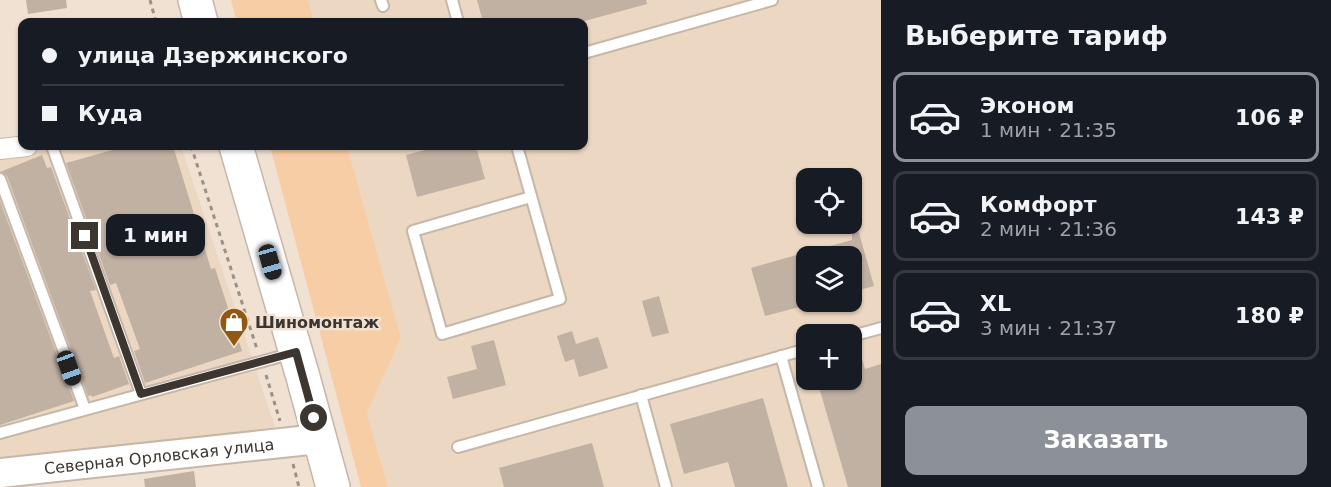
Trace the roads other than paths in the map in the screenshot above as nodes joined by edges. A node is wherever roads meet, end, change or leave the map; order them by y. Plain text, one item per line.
1 (195, 0) edge
2 (452, 0) edge
3 (772, 0) edge
4 (200, 18) edge
5 (457, 18) edge
6 (588, 52) edge
7 (1, 144) edge
8 (18, 145) edge
9 (53, 150) edge
10 (241, 150) edge
11 (518, 150) edge
12 (0, 179) edge
13 (531, 197) junction
14 (881, 328) edge
15 (862, 333) edge
16 (296, 352) junction
17 (796, 352) edge
18 (781, 356) junction
19 (141, 394) junction
20 (641, 395) junction
21 (85, 409) junction
22 (0, 432) edge
23 (319, 439) junction
24 (458, 447) dead end
25 (0, 473) edge
26 (333, 487) edge
27 (666, 487) edge
28 (818, 487) edge

1 - 4 highway
2 - 5 lane
3 - 6 lane
7 - 8 street
9 - 19 lane
10 - 16 highway
11 - 13 lane
12 - 21 lane
13 - 13 lane
14 - 15 lane
16 - 19 lane
16 - 23 highway
17 - 18 lane
18 - 20 lane
18 - 28 lane
19 - 21 lane
20 - 24 lane
20 - 27 lane
21 - 22 lane
23 - 25 street, Северная Орловская улица
23 - 26 highway

